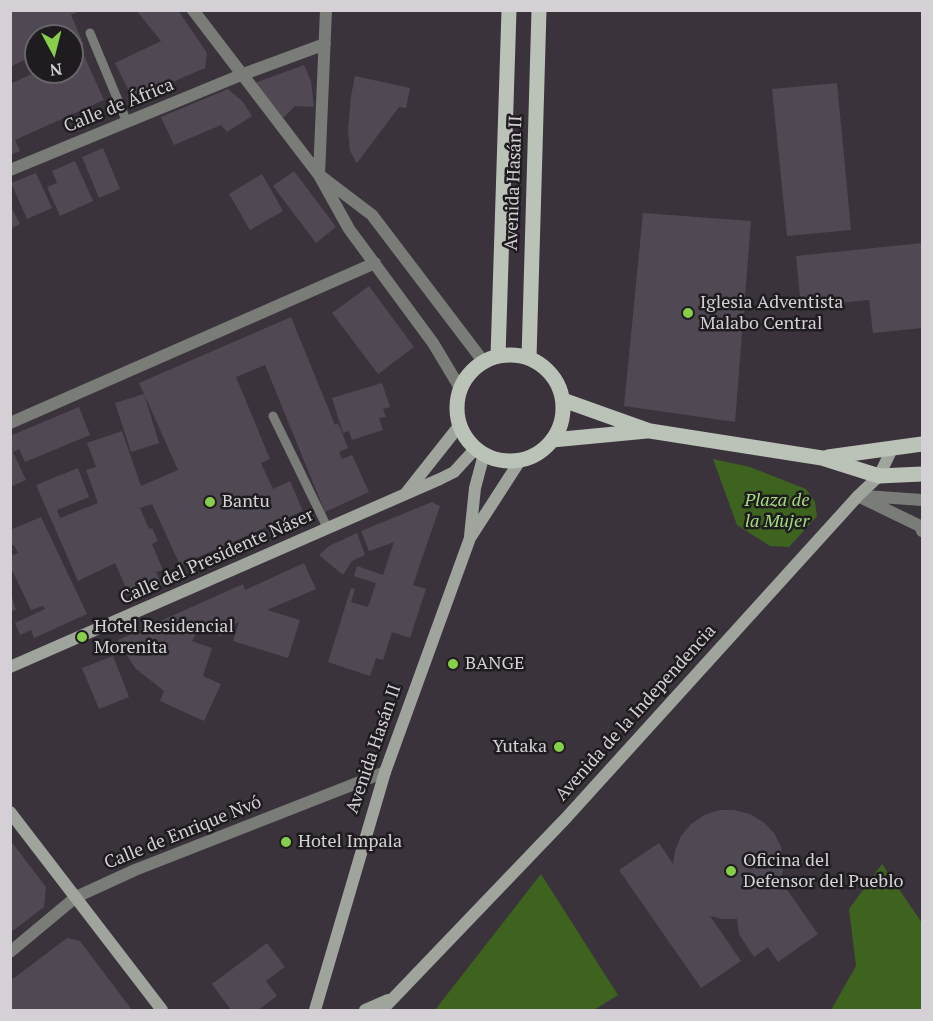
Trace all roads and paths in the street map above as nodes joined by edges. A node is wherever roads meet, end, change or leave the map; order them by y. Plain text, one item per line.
1 (193, 10) edge
2 (326, 10) edge
3 (509, 10) edge
4 (539, 10) edge
5 (90, 33) dead end
6 (325, 44) junction
7 (241, 75) junction
8 (127, 122) junction
9 (10, 170) edge
10 (319, 175) junction
11 (375, 263) junction
12 (498, 356) junction
13 (529, 358) junction
14 (483, 361) junction
15 (460, 388) junction
16 (563, 400) junction
17 (273, 416) dead end
18 (10, 423) edge
19 (459, 426) junction
20 (650, 431) junction
21 (552, 440) junction
22 (922, 444) edge
23 (892, 449) junction
24 (480, 451) junction
25 (822, 458) junction
26 (521, 459) junction
27 (922, 474) edge
28 (879, 476) junction
29 (405, 494) junction
30 (858, 496) junction
31 (922, 500) edge
32 (327, 527) junction
33 (922, 527) edge
34 (470, 538) junction
35 (10, 667) edge
36 (385, 772) junction
37 (10, 812) edge
38 (76, 897) junction
39 (10, 952) edge
40 (398, 995) junction
41 (162, 1011) edge
42 (315, 1011) edge
43 (365, 1011) edge
44 (382, 1011) edge

1 - 7 street
2 - 6 street
3 - 12 main road, Avenida Hasán II
4 - 13 main road, Avenida Hasán II
5 - 8 lane
6 - 7 street, Calle de África
6 - 10 street
7 - 8 street, Calle de África
7 - 10 street
8 - 9 street, Calle de África
10 - 11 street
10 - 14 street
11 - 15 street
11 - 18 street
12 - 13 main road
12 - 14 main road
13 - 16 main road
14 - 15 main road
15 - 19 main road
16 - 20 main road
16 - 21 main road
17 - 32 lane
19 - 24 main road
19 - 29 main road, Calle del Presidente Náser
20 - 21 main road
20 - 25 main road
21 - 26 main road
22 - 23 main road
23 - 25 main road
23 - 28 main road, Avenida de la Independencia
24 - 26 main road
24 - 29 main road, Calle del Presidente Náser
24 - 34 main road, Avenida Hasán II
25 - 28 main road
26 - 34 main road, Avenida Hasán II
27 - 28 main road
28 - 30 main road, Avenida de la Independencia
29 - 32 main road, Calle del Presidente Náser
30 - 31 street
30 - 33 street
30 - 40 main road, Avenida de la Independencia
32 - 35 main road, Calle del Presidente Náser
34 - 36 main road, Avenida Hasán II
36 - 38 street, Calle de Enrique Nvó
36 - 42 main road, Avenida Hasán II
37 - 38 main road
38 - 39 street, Calle de Enrique Nvó
38 - 41 main road
40 - 43 main road, Avenida de la Independencia
40 - 44 main road, Avenida de la Independencia

